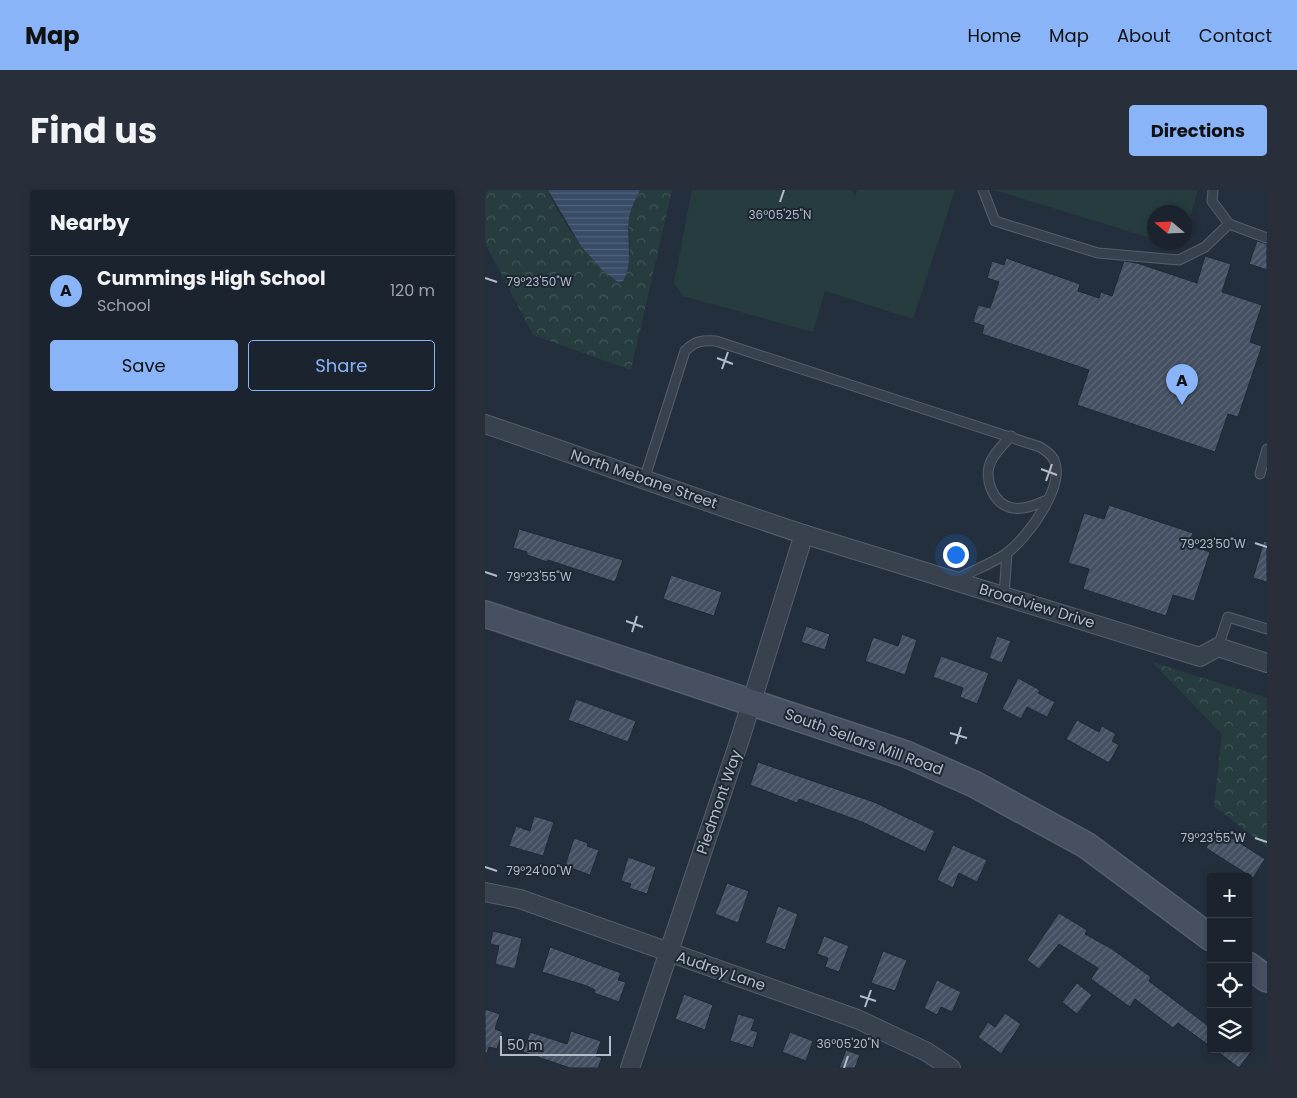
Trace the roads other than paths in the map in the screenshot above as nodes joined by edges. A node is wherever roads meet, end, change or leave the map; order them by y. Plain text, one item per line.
1 (983, 190) edge
2 (1213, 190) edge
3 (1229, 224) junction
4 (1267, 238) edge
5 (485, 424) edge
6 (1011, 436) junction
7 (1267, 449) edge
8 (1260, 474) dead end
9 (644, 480) junction
10 (1047, 500) junction
11 (804, 534) junction
12 (1007, 553) junction
13 (955, 580) junction
14 (1004, 595) junction
15 (485, 614) edge
16 (1267, 629) edge
17 (1218, 648) junction
18 (1267, 663) edge
19 (751, 702) junction
20 (485, 892) edge
21 (1207, 935) edge
22 (669, 953) junction
23 (1252, 968) edge
24 (1267, 978) edge
25 (630, 1068) edge
26 (951, 1068) edge

1 - 3 lane
2 - 3 lane
3 - 4 lane
5 - 9 street, North Mebane Street
6 - 9 lane
6 - 10 lane
6 - 10 lane
7 - 8 lane
9 - 11 street, North Mebane Street
10 - 12 lane
11 - 13 street, Broadview Drive
11 - 19 street, Piedmont Way
12 - 13 lane
12 - 14 lane
13 - 14 street, Broadview Drive
14 - 17 street, Broadview Drive
15 - 19 main road, South Sellars Mill Road
16 - 17 lane
17 - 18 street
19 - 21 main road, South Sellars Mill Road
19 - 22 street, Piedmont Way
20 - 22 street, Audrey Lane
22 - 25 street, Piedmont Way
22 - 26 street, Audrey Lane
23 - 24 main road

